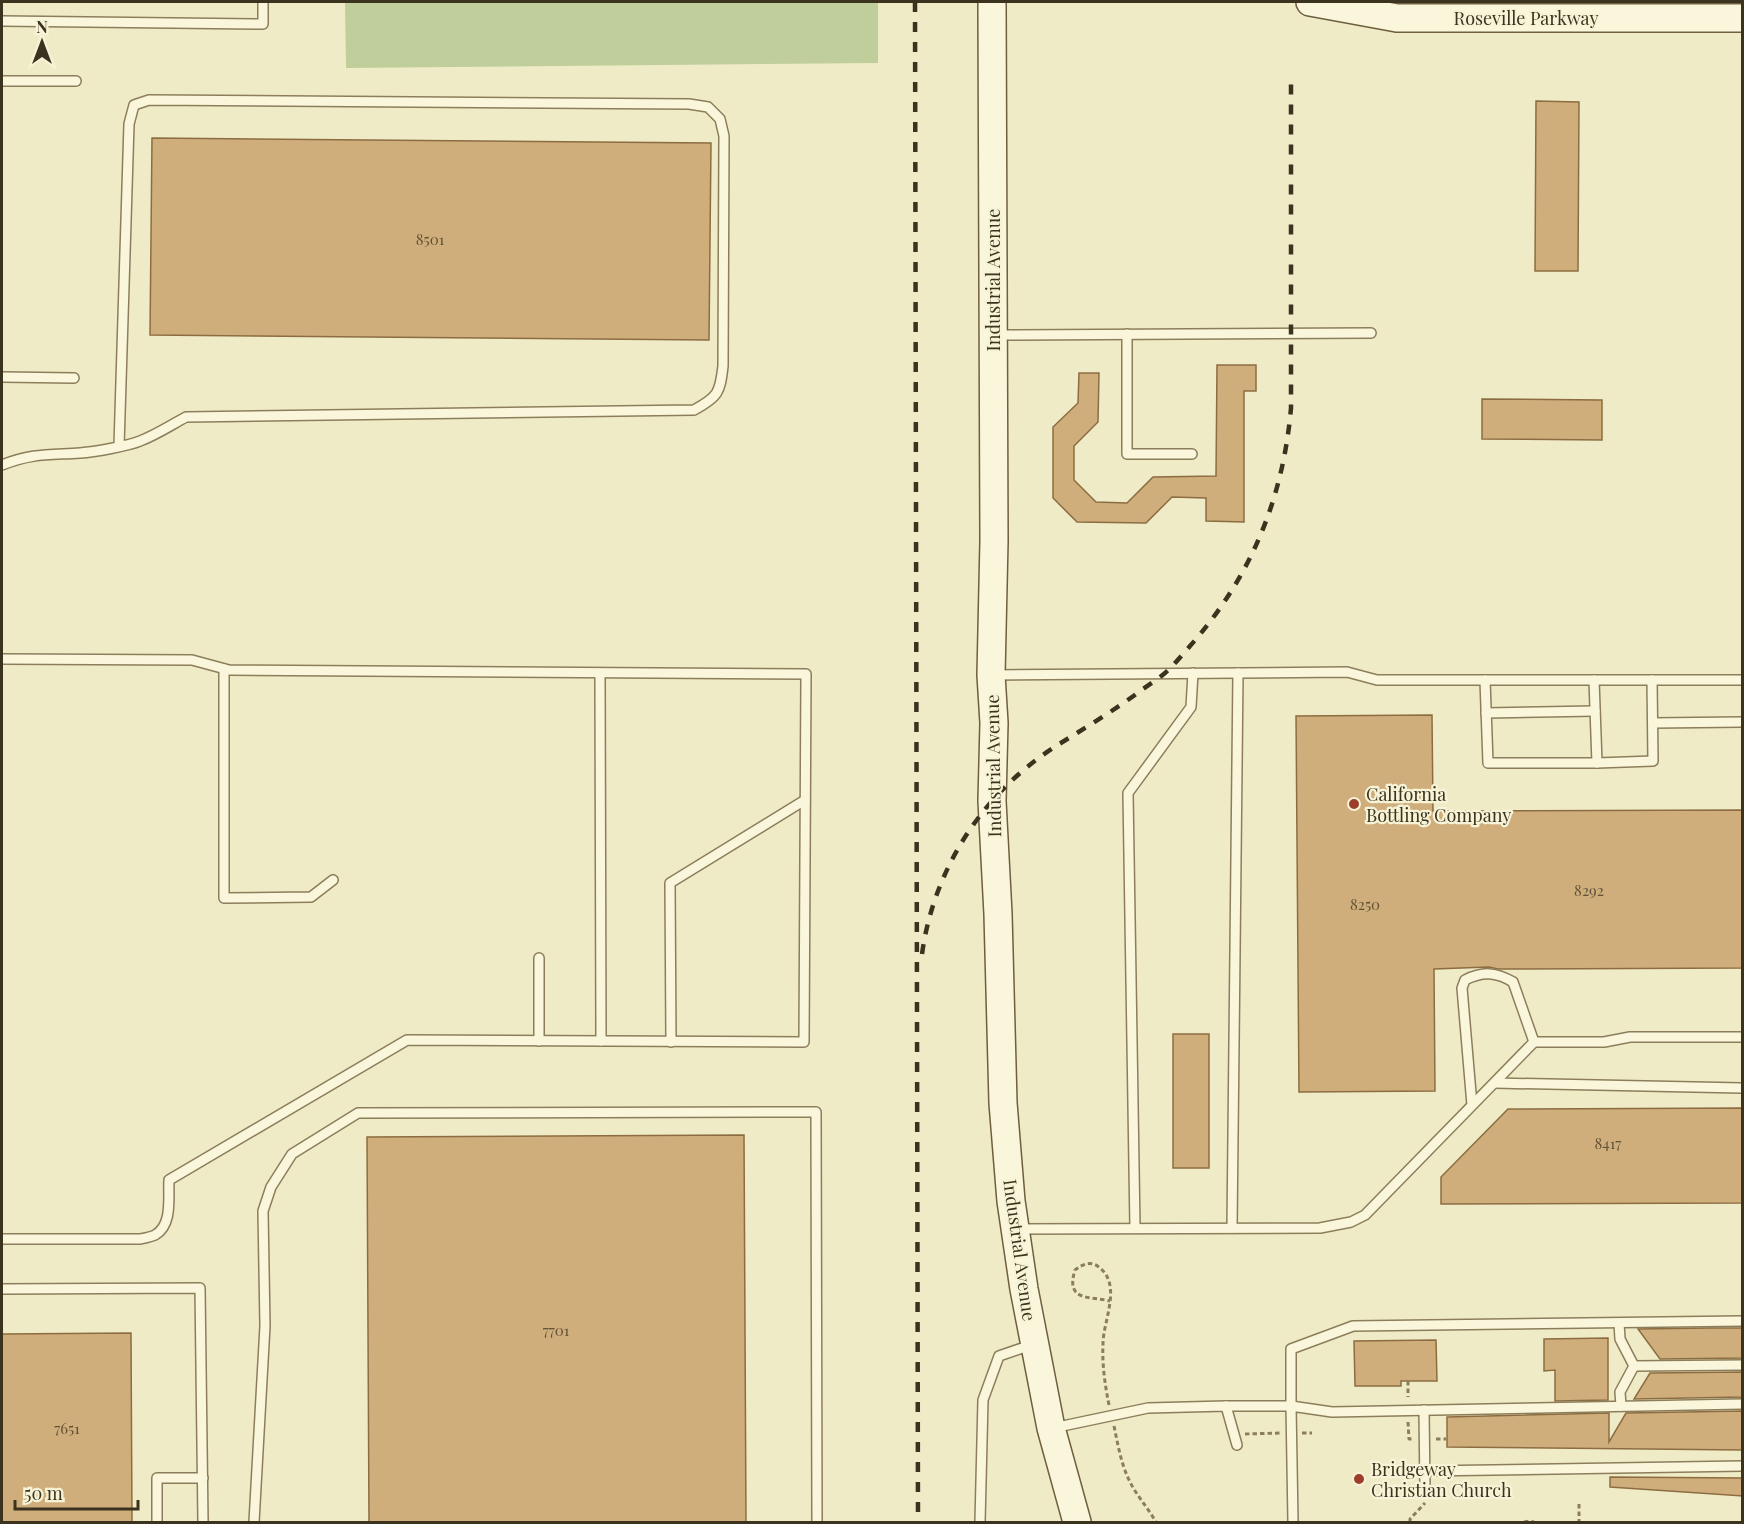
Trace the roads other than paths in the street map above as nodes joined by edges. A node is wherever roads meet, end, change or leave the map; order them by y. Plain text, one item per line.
1 (263, 2) edge
2 (993, 2) edge
3 (1310, 2) edge
4 (1743, 18) edge
5 (2, 21) edge
6 (2, 81) edge
7 (76, 81) dead end
8 (1371, 333) dead end
9 (1127, 334) junction
10 (993, 335) junction
11 (2, 377) edge
12 (74, 378) dead end
13 (119, 446) junction
14 (1192, 454) dead end
15 (2, 465) edge
16 (2, 659) edge
17 (224, 669) junction
18 (600, 673) junction
19 (1192, 673) junction
20 (1238, 673) junction
21 (991, 675) junction
22 (1485, 680) junction
23 (1594, 680) junction
24 (1652, 680) junction
25 (1743, 680) edge
26 (1595, 711) junction
27 (1486, 713) junction
28 (1743, 722) edge
29 (1653, 723) junction
30 (1597, 763) junction
31 (805, 800) junction
32 (333, 880) dead end
33 (539, 958) dead end
34 (1743, 1037) edge
35 (539, 1041) junction
36 (602, 1041) junction
37 (671, 1042) junction
38 (1534, 1042) junction
39 (1495, 1083) junction
40 (1743, 1088) edge
41 (1473, 1105) junction
42 (1135, 1228) junction
43 (1232, 1228) junction
44 (1015, 1229) junction
45 (2, 1239) edge
46 (2, 1289) edge
47 (1743, 1321) edge
48 (1619, 1323) junction
49 (1034, 1344) junction
50 (1743, 1365) edge
51 (1634, 1366) junction
52 (1743, 1404) edge
53 (1226, 1406) junction
54 (1291, 1406) junction
55 (1621, 1406) junction
56 (1424, 1410) junction
57 (1051, 1428) junction
58 (1237, 1445) dead end
59 (1743, 1466) edge
60 (1425, 1471) junction
61 (203, 1478) junction
62 (1430, 1491) road end
63 (157, 1522) edge
64 (203, 1522) edge
65 (254, 1522) edge
66 (817, 1522) edge
67 (980, 1522) edge
68 (1077, 1522) edge
69 (1293, 1522) edge

1 - 5 lane
2 - 10 street, Industrial Avenue
3 - 4 street, Roseville Parkway
6 - 7 lane
8 - 9 lane
9 - 10 lane
9 - 14 lane
10 - 21 street, Industrial Avenue
11 - 12 lane
13 - 13 lane
13 - 15 lane
16 - 17 lane
17 - 18 lane
17 - 32 lane
18 - 31 lane
18 - 36 lane
19 - 20 lane
19 - 21 lane
19 - 42 lane
20 - 22 lane
20 - 43 lane
21 - 44 street, Industrial Avenue
22 - 23 lane
22 - 27 lane
23 - 24 lane
23 - 26 lane
24 - 25 lane
24 - 29 lane
26 - 27 lane
26 - 30 lane
27 - 30 lane
28 - 29 lane
29 - 30 lane
31 - 37 lane
31 - 37 lane
33 - 35 lane
34 - 38 lane
35 - 36 lane
35 - 45 lane
36 - 37 lane
38 - 39 lane
38 - 41 lane
39 - 40 lane
39 - 41 lane
41 - 43 lane
42 - 43 lane
42 - 44 lane
44 - 49 street, Industrial Avenue
46 - 61 lane
47 - 48 lane
48 - 51 lane
48 - 54 lane
49 - 57 street, Industrial Avenue
49 - 67 lane
50 - 51 lane
51 - 55 lane
52 - 55 lane
53 - 54 lane
53 - 57 lane
53 - 58 lane
54 - 56 lane
54 - 69 lane
55 - 56 lane
56 - 60 lane
57 - 68 street, Industrial Avenue
59 - 60 lane
60 - 62 lane
61 - 63 lane
61 - 64 lane
65 - 66 lane

